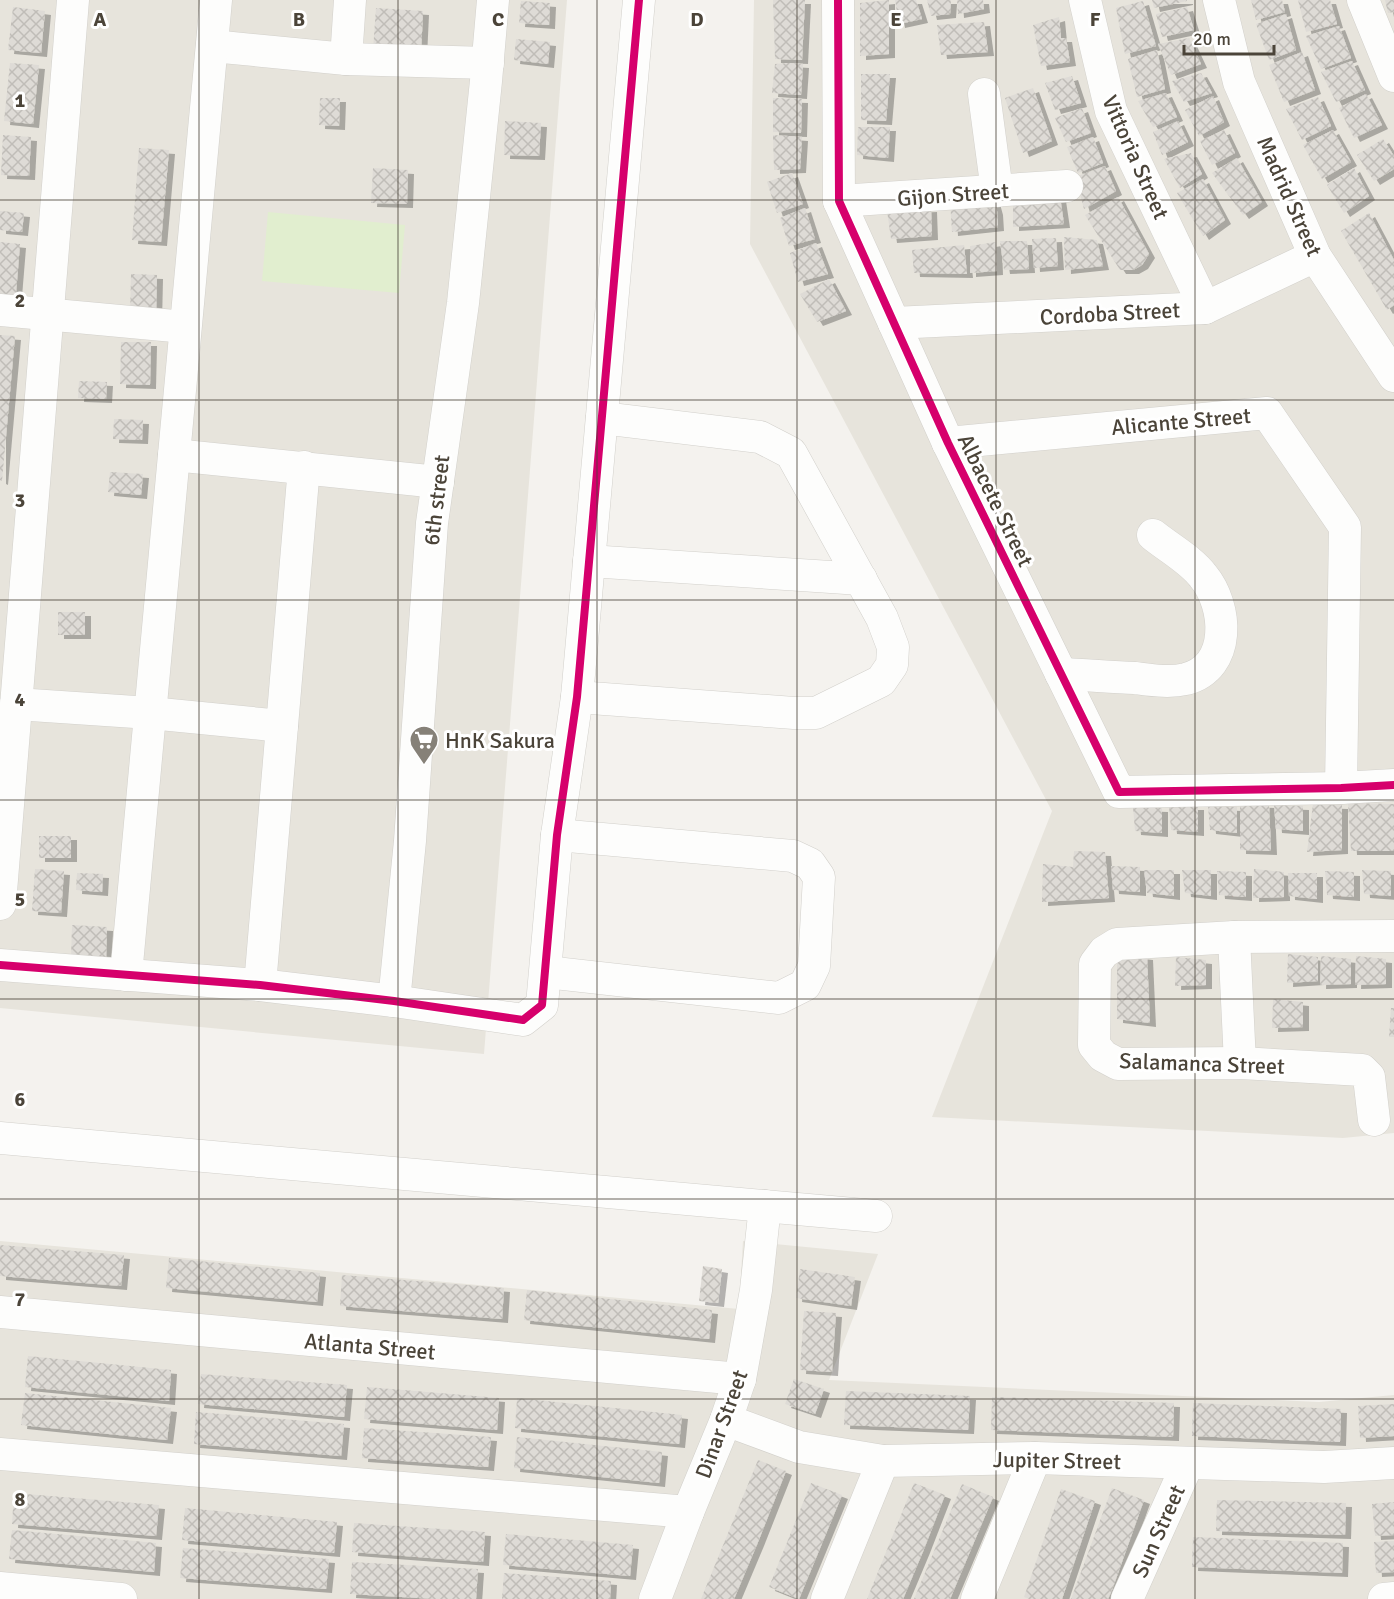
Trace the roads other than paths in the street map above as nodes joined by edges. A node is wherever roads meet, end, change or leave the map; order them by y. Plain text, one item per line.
1 (73, 0) edge
2 (216, 0) edge
3 (350, 0) edge
4 (493, 0) edge
5 (639, 0) edge
6 (838, 0) edge
7 (1084, 0) edge
8 (1219, 0) edge
9 (1363, 0) edge
10 (212, 46) junction
11 (346, 59) junction
12 (488, 63) junction
13 (1394, 76) edge
14 (984, 94) dead end
15 (1067, 186) dead end
16 (997, 191) junction
17 (839, 201) junction
18 (1315, 256) junction
19 (1205, 308) junction
20 (0, 310) edge
21 (47, 315) junction
22 (894, 323) junction
23 (185, 327) junction
24 (1391, 367) edge
25 (602, 418) junction
26 (948, 443) junction
27 (174, 455) junction
28 (304, 467) junction
29 (438, 482) junction
30 (1153, 535) dead end
31 (589, 561) junction
32 (861, 579) junction
33 (1061, 674) junction
34 (577, 698) junction
35 (16, 704) junction
36 (150, 713) junction
37 (282, 726) junction
38 (1394, 785) edge
39 (1341, 788) junction
40 (557, 835) junction
41 (0, 904) edge
42 (1394, 936) edge
43 (1234, 937) junction
44 (0, 965) edge
45 (546, 972) junction
46 (126, 975) junction
47 (260, 985) junction
48 (394, 1001) junction
49 (1240, 1063) junction
50 (1374, 1120) dead end
51 (0, 1138) edge
52 (765, 1206) junction
53 (876, 1216) dead end
54 (0, 1312) edge
55 (740, 1379) junction
56 (726, 1420) junction
57 (0, 1454) edge
58 (1035, 1458) junction
59 (883, 1461) junction
60 (1188, 1463) junction
61 (1394, 1463) edge
62 (688, 1512) junction
63 (0, 1588) edge
64 (1394, 1598) edge
65 (121, 1599) edge
66 (655, 1599) edge
67 (827, 1599) edge
68 (977, 1599) edge
69 (1127, 1599) edge
70 (1384, 1599) edge

1 - 21 street
2 - 10 street
3 - 11 street
4 - 12 street, 6th street
5 - 25 street
6 - 17 street, Albacete Street
7 - 19 street, Vittoria Street
8 - 18 street, Madrid Street
9 - 13 street
10 - 11 street
10 - 23 street
11 - 12 street
12 - 29 street, 6th street
14 - 16 street
15 - 16 street, Gijon Street
16 - 17 street, Gijon Street
17 - 22 street, Albacete Street
18 - 19 street, Cordoba Street
18 - 24 street, Madrid Street
19 - 22 street, Cordoba Street
20 - 21 street
21 - 23 street
21 - 35 street
22 - 26 street, Albacete Street
23 - 27 street
25 - 31 street
25 - 32 street
26 - 33 street, Albacete Street
26 - 39 street, Alicante Street
27 - 28 street
27 - 36 street
28 - 29 street
28 - 37 street
29 - 48 street, 6th street
30 - 33 street
31 - 32 street
31 - 34 street
32 - 34 street
33 - 39 street, Albacete Street
34 - 40 street
35 - 36 street
35 - 41 street
36 - 37 street
36 - 46 street
37 - 47 street
38 - 39 street
40 - 45 street
40 - 45 street
42 - 43 street, Salamanca Street
43 - 49 street
43 - 49 street, Salamanca Street
44 - 46 street
45 - 48 street
46 - 47 street
47 - 48 street
49 - 50 street, Salamanca Street
51 - 52 street
52 - 53 street
52 - 55 street, Dinar Street
54 - 55 street, Atlanta Street
55 - 56 street, Dinar Street
56 - 59 street, Jupiter Street
56 - 62 street, Dinar Street
57 - 62 street
58 - 59 street, Jupiter Street
58 - 60 street, Jupiter Street
58 - 68 street
59 - 67 street
60 - 61 street, Jupiter Street
60 - 69 street, Sun Street
62 - 66 street, Dinar Street
63 - 65 street
64 - 70 street

